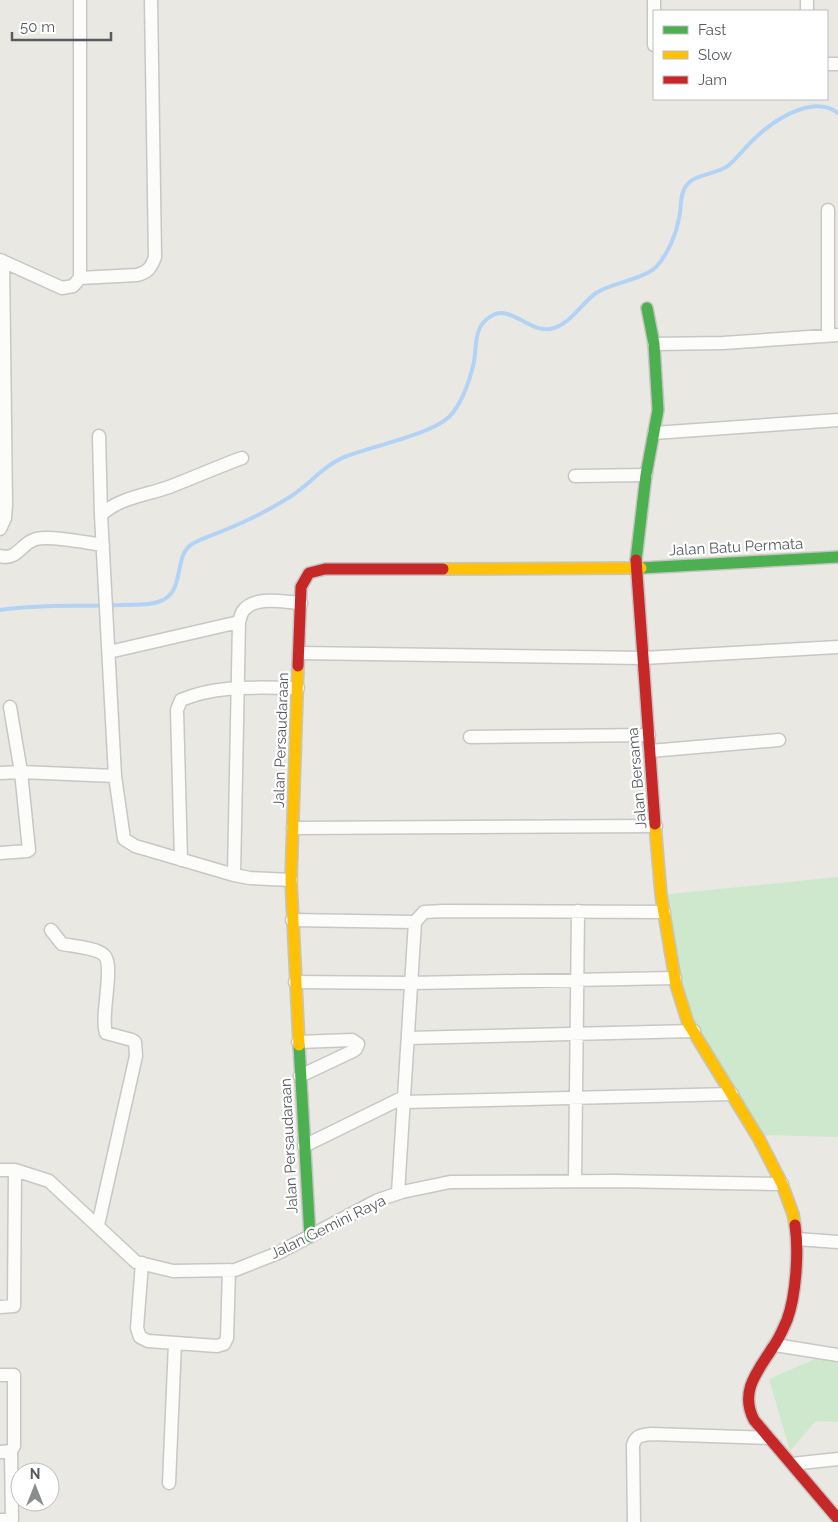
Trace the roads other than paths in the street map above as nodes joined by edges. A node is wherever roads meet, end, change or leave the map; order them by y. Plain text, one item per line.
1 (80, 0) edge
2 (151, 0) edge
3 (828, 210) dead end
4 (1, 260) edge
5 (80, 278) junction
6 (647, 308) dead end
7 (833, 335) edge
8 (654, 344) junction
9 (838, 420) edge
10 (654, 433) junction
11 (99, 436) dead end
12 (242, 458) dead end
13 (646, 475) junction
14 (575, 476) dead end
15 (101, 515) junction
16 (0, 529) edge
17 (103, 545) junction
18 (0, 556) edge
19 (838, 557) edge
20 (637, 568) junction
21 (301, 603) junction
22 (239, 622) junction
23 (838, 647) edge
24 (109, 652) junction
25 (299, 653) junction
26 (642, 658) junction
27 (238, 687) junction
28 (298, 688) junction
29 (10, 707) dead end
30 (649, 735) junction
31 (470, 737) dead end
32 (779, 740) dead end
33 (650, 751) junction
34 (21, 772) junction
35 (0, 773) edge
36 (115, 776) junction
37 (656, 826) junction
38 (293, 828) junction
39 (0, 852) edge
40 (181, 860) junction
41 (234, 875) junction
42 (291, 880) junction
43 (578, 911) junction
44 (664, 912) junction
45 (292, 920) junction
46 (415, 922) junction
47 (51, 930) dead end
48 (675, 978) junction
49 (577, 979) junction
50 (295, 982) junction
51 (411, 983) junction
52 (694, 1031) junction
53 (576, 1034) junction
54 (408, 1038) junction
55 (298, 1042) junction
56 (300, 1076) junction
57 (732, 1094) junction
58 (576, 1098) junction
59 (404, 1099) junction
60 (304, 1146) junction
61 (0, 1170) edge
62 (15, 1170) junction
63 (575, 1181) junction
64 (782, 1184) junction
65 (398, 1193) junction
66 (98, 1225) junction
67 (310, 1237) junction
68 (797, 1239) junction
69 (838, 1242) edge
70 (142, 1263) junction
71 (229, 1270) junction
72 (0, 1307) edge
73 (175, 1343) junction
74 (775, 1345) junction
75 (838, 1355) edge
76 (0, 1375) edge
77 (769, 1438) junction
78 (5, 1452) edge
79 (838, 1459) edge
80 (792, 1464) junction
81 (169, 1483) dead end
82 (837, 1516) edge
83 (0, 1520) edge
84 (634, 1522) edge

1 - 5 street
2 - 5 street
3 - 7 street
4 - 5 street
4 - 16 street
6 - 8 street, Jalan Bersama
7 - 8 street
8 - 10 street, Jalan Bersama
9 - 10 street
10 - 13 street, Jalan Bersama
11 - 15 street
12 - 15 street
13 - 14 street
13 - 20 street, Jalan Bersama
15 - 17 street
17 - 18 street
17 - 24 street
19 - 20 street, Jalan Batu Permata
20 - 21 street, Jalan Persaudaraan
20 - 26 street, Jalan Bersama
21 - 22 street
21 - 25 street, Jalan Persaudaraan
22 - 24 street
22 - 27 street
23 - 26 street
24 - 36 street
25 - 26 street
25 - 28 street, Jalan Persaudaraan
26 - 30 street, Jalan Bersama
27 - 28 street
27 - 40 street
27 - 41 street
28 - 38 street, Jalan Persaudaraan
29 - 34 street
30 - 31 street
30 - 33 street, Jalan Bersama
32 - 33 street
33 - 37 street, Jalan Bersama
34 - 35 street
34 - 36 street
34 - 39 street
36 - 40 street
37 - 38 street
37 - 44 street, Jalan Bersama
38 - 42 street, Jalan Persaudaraan
40 - 41 street
41 - 42 street
42 - 45 street, Jalan Persaudaraan
43 - 44 street
43 - 46 street
43 - 49 street
44 - 48 street, Jalan Bersama
45 - 46 street
45 - 50 street, Jalan Persaudaraan
46 - 51 street
47 - 66 street
48 - 49 street
48 - 52 street, Jalan Bersama
49 - 51 street
49 - 53 street
50 - 51 street
50 - 55 street, Jalan Persaudaraan
51 - 54 street
52 - 53 street
52 - 57 street, Jalan Bersama
53 - 54 street
53 - 58 street
54 - 59 street
55 - 56 street, Jalan Persaudaraan
55 - 56 street
56 - 60 street, Jalan Persaudaraan
57 - 58 street
57 - 64 street, Jalan Bersama
58 - 59 street
58 - 63 street
59 - 60 street
59 - 65 street
60 - 67 street, Jalan Persaudaraan
61 - 62 street, Jalan Gemini Raya
62 - 66 street, Jalan Gemini Raya
62 - 72 street
63 - 64 street, Jalan Gemini Raya
63 - 65 street, Jalan Gemini Raya
64 - 68 street, Jalan Bersama
65 - 67 street, Jalan Gemini Raya
66 - 70 street, Jalan Gemini Raya
67 - 71 street, Jalan Gemini Raya
68 - 69 street
68 - 74 street, Jalan Bersama
70 - 71 street, Jalan Gemini Raya
70 - 73 street
71 - 73 street
73 - 81 street
74 - 75 street
74 - 77 street, Jalan Bersama
76 - 78 street
77 - 80 street, Jalan Bersama
77 - 84 street
78 - 83 street
79 - 80 street
80 - 82 street, Jalan Bersama

